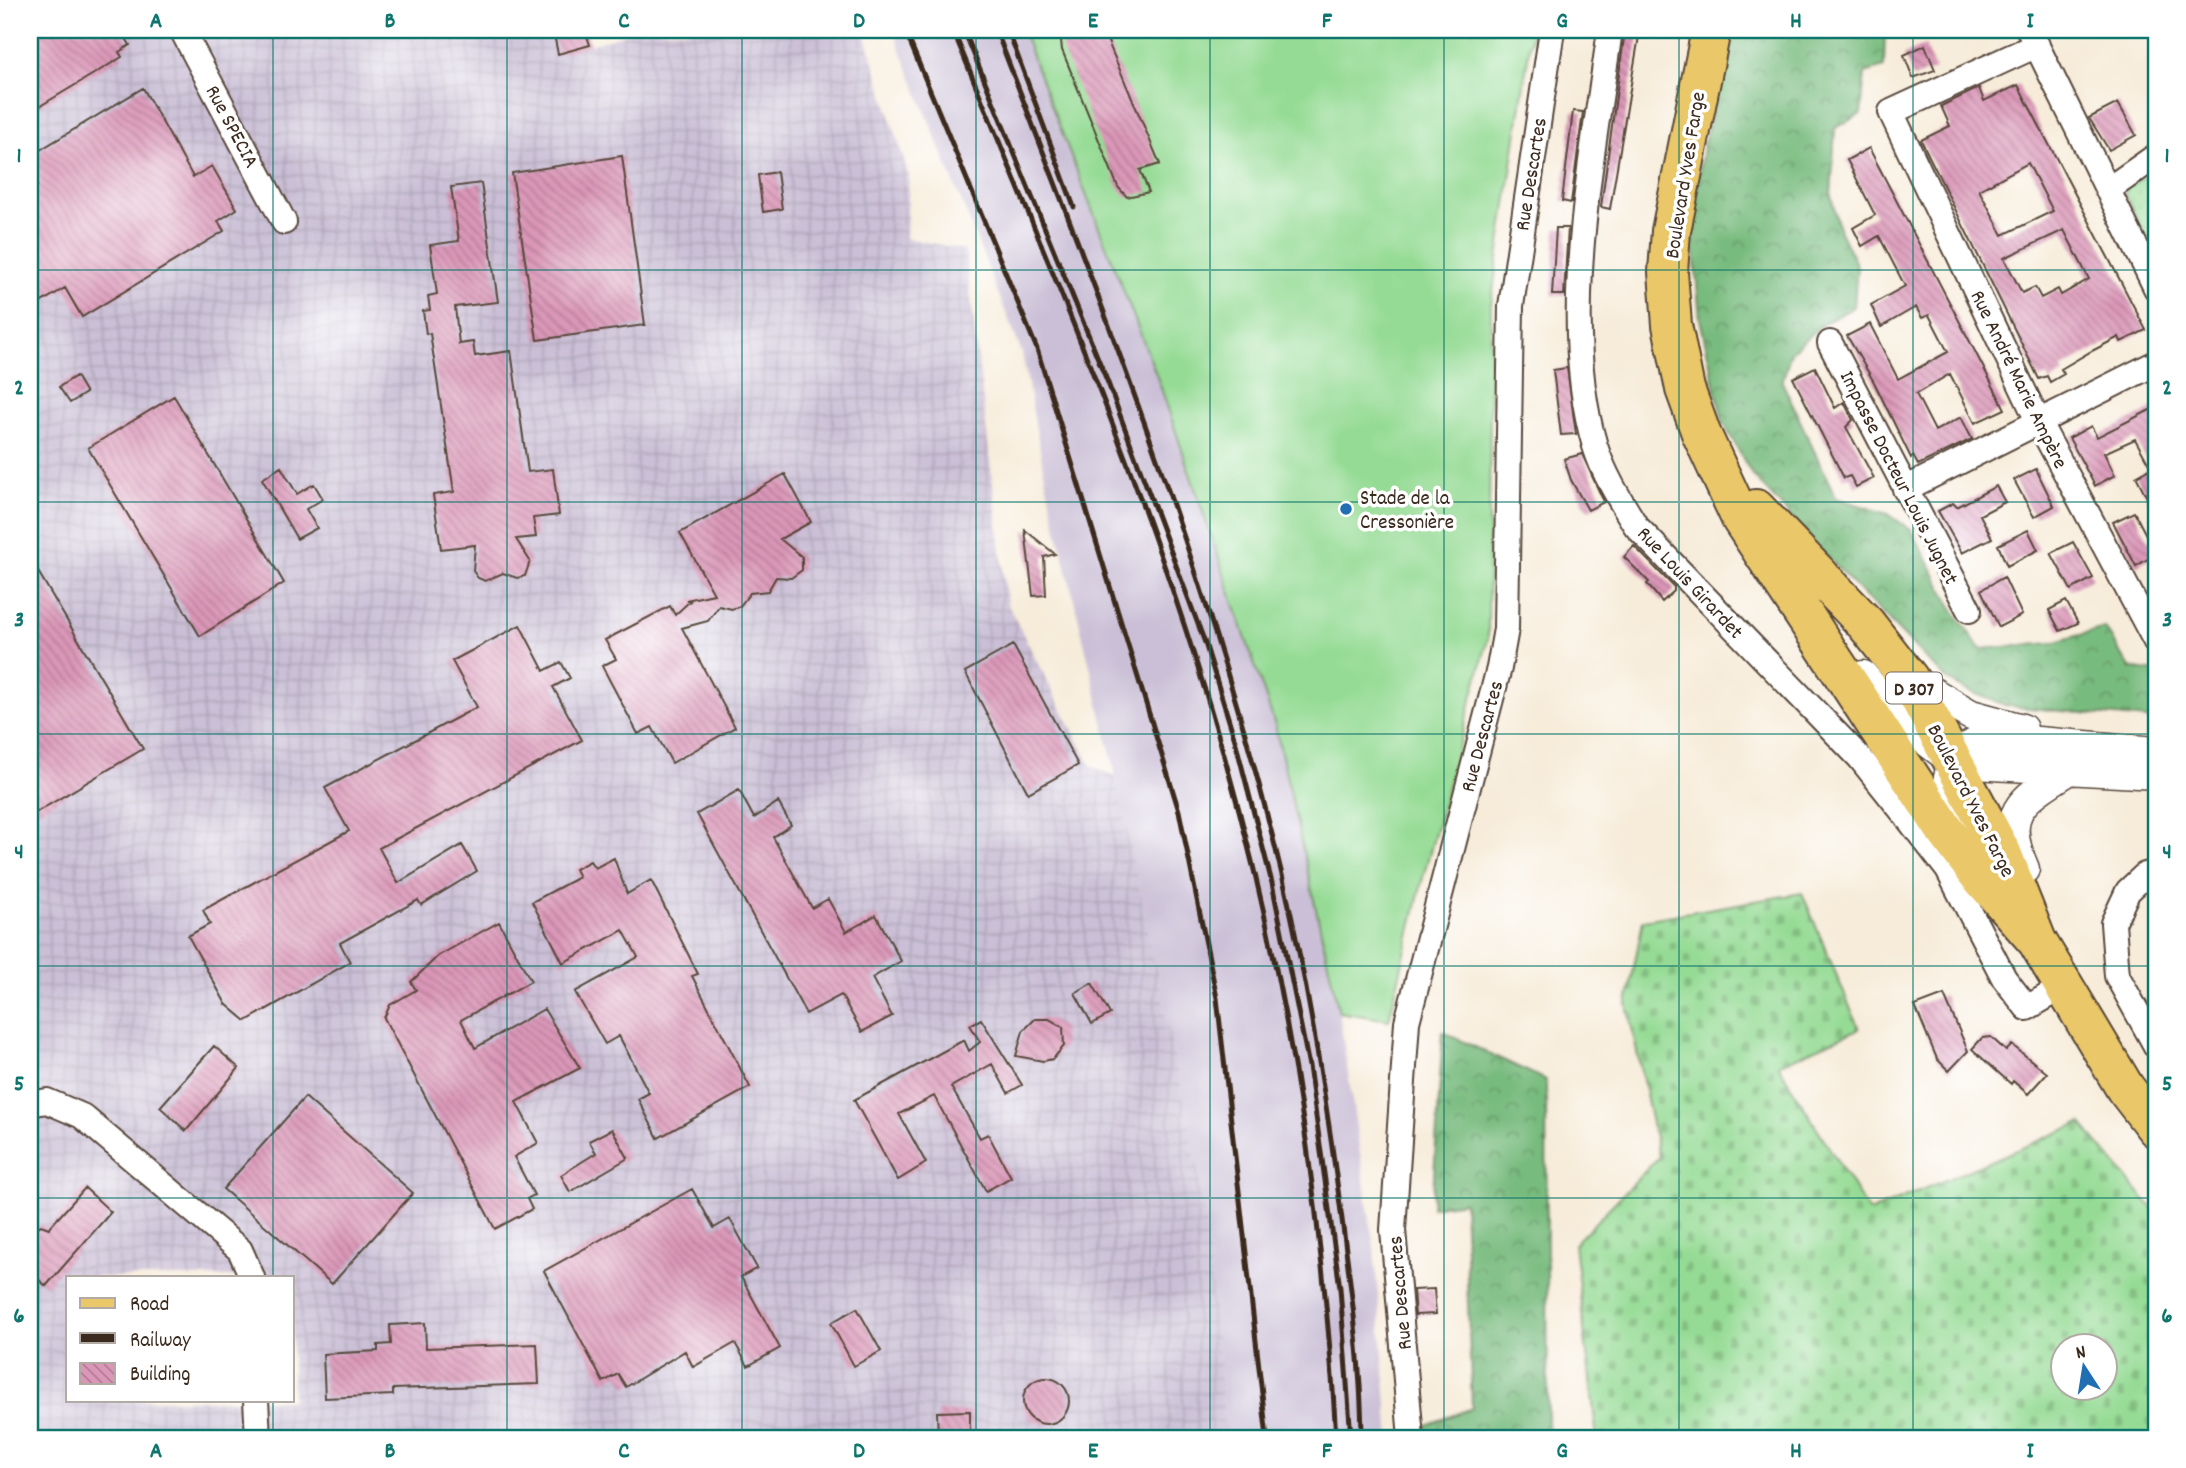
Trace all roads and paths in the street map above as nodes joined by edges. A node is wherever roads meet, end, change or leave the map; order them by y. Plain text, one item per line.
1 (182, 30) edge
2 (1552, 30) edge
3 (1610, 30) edge
4 (1710, 30) edge
5 (2033, 37) edge
6 (2156, 156) edge
7 (2109, 189) junction
8 (284, 222) dead end
9 (2156, 288) edge
10 (1830, 343) dead end
11 (2156, 363) edge
12 (2038, 421) junction
13 (1725, 480) junction
14 (1905, 489) junction
15 (1782, 579) junction
16 (1969, 610) dead end
17 (2156, 642) edge
18 (1909, 679) junction
19 (2119, 747) junction
20 (2156, 752) edge
21 (1956, 763) junction
22 (2067, 771) junction
23 (2156, 775) edge
24 (2156, 872) edge
25 (1992, 889) junction
26 (2037, 941) junction
27 (2063, 987) junction
28 (2156, 1046) edge
29 (30, 1104) edge
30 (2156, 1128) edge
31 (252, 1276) edge
32 (256, 1402) edge
33 (258, 1438) edge
34 (1411, 1438) edge

1 - 8 street, Rue SPECIA
2 - 34 street, Rue Descartes
3 - 27 street, Rue Louis Girardet
4 - 13 main road, Boulevard Yves Farge / D 307
5 - 7 street
5 - 12 street, Rue André Marie Ampère
6 - 7 street
7 - 9 street
10 - 14 street, Impasse Docteur Louis Jugnet
11 - 12 street
12 - 14 street
12 - 17 street, Rue André Marie Ampère
13 - 15 main road, Boulevard Yves Farge / D 307
13 - 18 main road, Boulevard Yves Farge / D 307
14 - 16 street, Impasse Docteur Louis Jugnet
15 - 21 street
15 - 25 main road, Boulevard Yves Farge / D 307
18 - 19 street
18 - 21 main road, Boulevard Yves Farge / D 307
19 - 20 street
19 - 21 street
21 - 22 street
21 - 25 street
21 - 26 main road, Boulevard Yves Farge / D 307
22 - 23 street
22 - 26 street
24 - 28 street
25 - 26 main road, Boulevard Yves Farge / D 307
26 - 27 main road, Boulevard Yves Farge / D 307
27 - 30 main road, Boulevard Yves Farge / D 307
29 - 31 street
32 - 33 street

